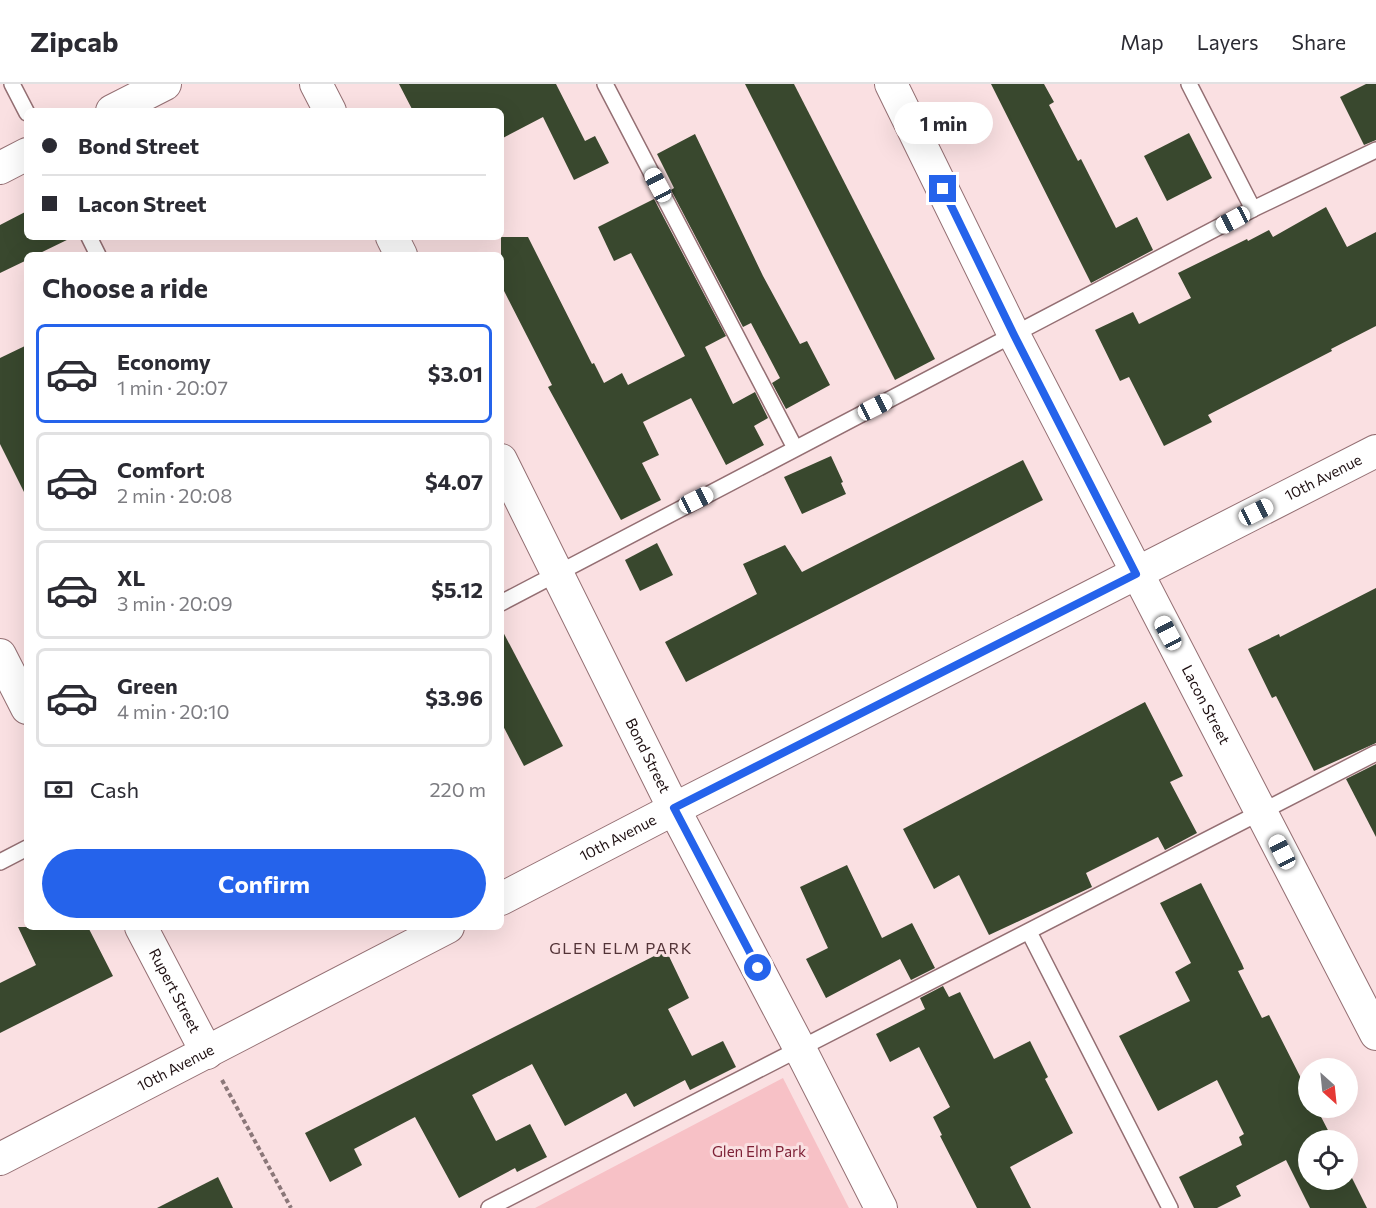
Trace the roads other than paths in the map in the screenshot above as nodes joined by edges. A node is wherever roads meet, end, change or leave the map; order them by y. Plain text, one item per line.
1 (12, 84) edge
2 (165, 84) edge
3 (316, 84) edge
4 (605, 84) edge
5 (891, 84) edge
6 (1190, 84) edge
7 (24, 108) edge
8 (118, 108) edge
9 (328, 108) edge
10 (1376, 150) edge
11 (24, 156) edge
12 (0, 168) edge
13 (1253, 209) junction
14 (1014, 335) junction
15 (795, 448) junction
16 (1376, 451) edge
17 (504, 466) edge
18 (556, 573) junction
19 (1136, 574) junction
20 (504, 601) edge
21 (0, 655) edge
22 (24, 702) edge
23 (1376, 753) edge
24 (674, 808) junction
25 (1262, 812) junction
26 (24, 850) edge
27 (0, 862) edge
28 (504, 897) edge
29 (143, 930) edge
30 (442, 930) edge
31 (1029, 932) junction
32 (1376, 1034) edge
33 (799, 1047) junction
34 (207, 1053) junction
35 (0, 1159) edge
36 (489, 1208) edge
37 (881, 1208) edge
38 (1170, 1208) edge

1 - 7 lane
2 - 8 street
3 - 9 street
4 - 15 lane
5 - 14 street, Lacon Street
6 - 13 lane
10 - 13 lane
11 - 12 street
13 - 14 lane
14 - 15 lane
14 - 19 street, Lacon Street
15 - 18 lane
16 - 19 street, 10th Avenue
17 - 18 street, Bond Street
18 - 20 lane
18 - 24 street, Bond Street
19 - 24 street, 10th Avenue
19 - 25 street, Lacon Street
21 - 22 street
23 - 25 lane
24 - 28 street, 10th Avenue
24 - 33 street, Bond Street
25 - 31 lane
25 - 32 street, Lacon Street
26 - 27 lane
29 - 34 street, Rupert Street
30 - 34 street, 10th Avenue
31 - 33 lane
31 - 38 lane
33 - 36 lane
33 - 37 street, Bond Street
34 - 35 street, 10th Avenue

